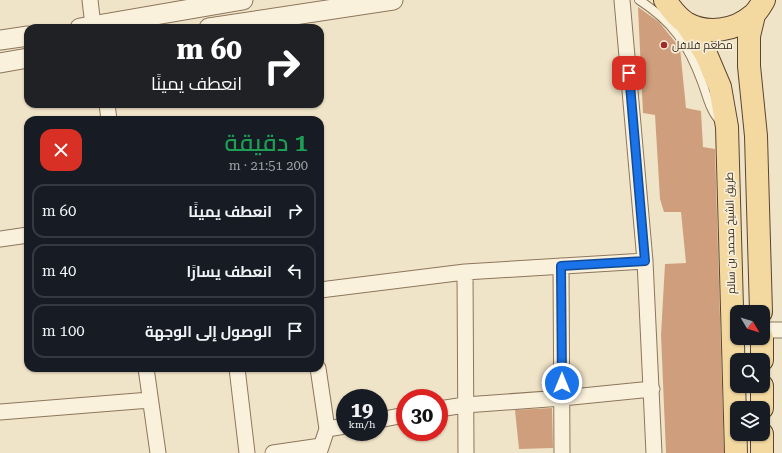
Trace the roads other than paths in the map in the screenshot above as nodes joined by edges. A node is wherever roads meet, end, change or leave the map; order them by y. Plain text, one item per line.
1 (90, 0) edge
2 (243, 0) edge
3 (393, 0) edge
4 (622, 0) edge
5 (639, 0) edge
6 (665, 0) edge
7 (759, 7) edge
8 (686, 23) junction
9 (86, 24) edge
10 (103, 24) edge
11 (235, 24) edge
12 (24, 37) edge
13 (0, 40) edge
14 (24, 59) edge
15 (0, 63) edge
16 (727, 127) junction
17 (24, 236) edge
18 (0, 239) edge
19 (645, 261) junction
20 (561, 266) junction
21 (464, 272) junction
22 (324, 290) edge
23 (762, 305) edge
24 (770, 330) edge
25 (782, 330) edge
26 (146, 372) edge
27 (237, 372) edge
28 (319, 372) edge
29 (652, 388) junction
30 (562, 398) junction
31 (150, 400) junction
32 (465, 404) junction
33 (448, 407) edge
34 (0, 412) edge
35 (336, 428) edge
36 (327, 429) junction
37 (762, 441) edge
38 (320, 450) edge
39 (158, 453) edge
40 (247, 453) edge
41 (273, 453) edge
42 (466, 453) edge
43 (562, 453) edge
44 (654, 453) edge
45 (736, 453) edge
46 (762, 453) edge

1 - 9 street
2 - 10 street
3 - 11 street
4 - 19 street
5 - 16 lane
6 - 8 main road
7 - 8 main road
7 - 23 main road
8 - 16 main road, طريق الشيخ محمد بن سالم
12 - 13 street
14 - 15 street
16 - 45 main road, طريق الشيخ محمد بن سالم
17 - 18 street
19 - 20 street
19 - 29 street
20 - 21 street
20 - 30 street
21 - 22 street
21 - 32 street
24 - 25 street
26 - 31 street
27 - 40 street
28 - 36 street
29 - 30 street
29 - 44 street
30 - 32 street
30 - 43 street
31 - 34 street
31 - 39 street
32 - 33 street
32 - 42 street
35 - 36 street
36 - 38 street
37 - 46 main road
38 - 41 street

